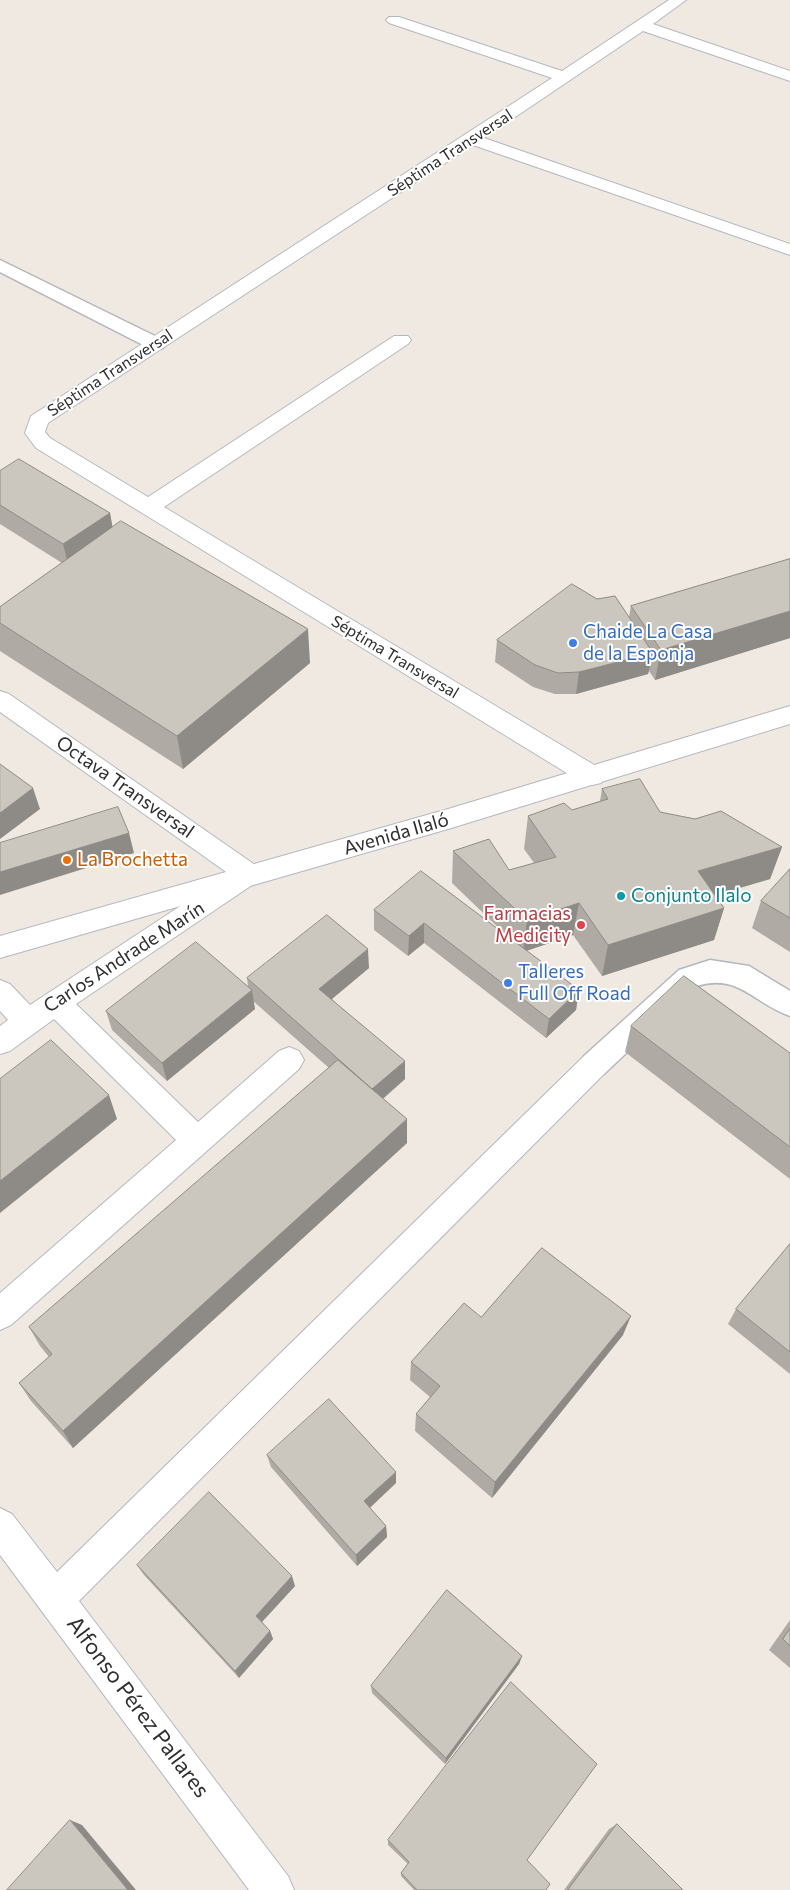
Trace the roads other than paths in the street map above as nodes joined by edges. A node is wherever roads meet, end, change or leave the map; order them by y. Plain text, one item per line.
1 (679, 0) edge
2 (394, 20) dead end
3 (642, 26) junction
4 (790, 76) edge
5 (565, 77) junction
6 (471, 140) junction
7 (790, 250) edge
8 (0, 265) edge
9 (401, 340) dead end
10 (156, 344) junction
11 (149, 506) junction
12 (0, 700) edge
13 (790, 715) edge
14 (592, 776) junction
15 (249, 874) junction
16 (0, 947) edge
17 (0, 992) edge
18 (56, 1002) junction
19 (790, 1005) edge
20 (27, 1021) junction
21 (0, 1042) edge
22 (289, 1060) dead end
23 (594, 1066) joint
24 (198, 1142) junction
25 (0, 1314) edge
26 (0, 1526) edge
27 (56, 1598) junction
28 (274, 1890) edge

1 - 3 street, Séptima Transversal
2 - 5 street
3 - 4 street
3 - 5 street, Séptima Transversal
5 - 6 street, Séptima Transversal
6 - 7 street
6 - 10 street, Séptima Transversal
8 - 10 lane
9 - 11 street
10 - 11 street, Séptima Transversal
11 - 14 street, Séptima Transversal
12 - 15 street, Octava Transversal
13 - 14 street, Avenida Ilaló
14 - 15 street, Avenida Ilaló
15 - 16 street, Avenida Ilaló
15 - 18 street, Carlos Andrade Marín
17 - 20 street
18 - 20 street, Carlos Andrade Marín
18 - 24 street
19 - 23 lane
20 - 21 street, Carlos Andrade Marín
22 - 24 street
23 - 27 street
24 - 25 street
26 - 27 street, Alfonso Pérez Pallares
27 - 28 street, Alfonso Pérez Pallares

